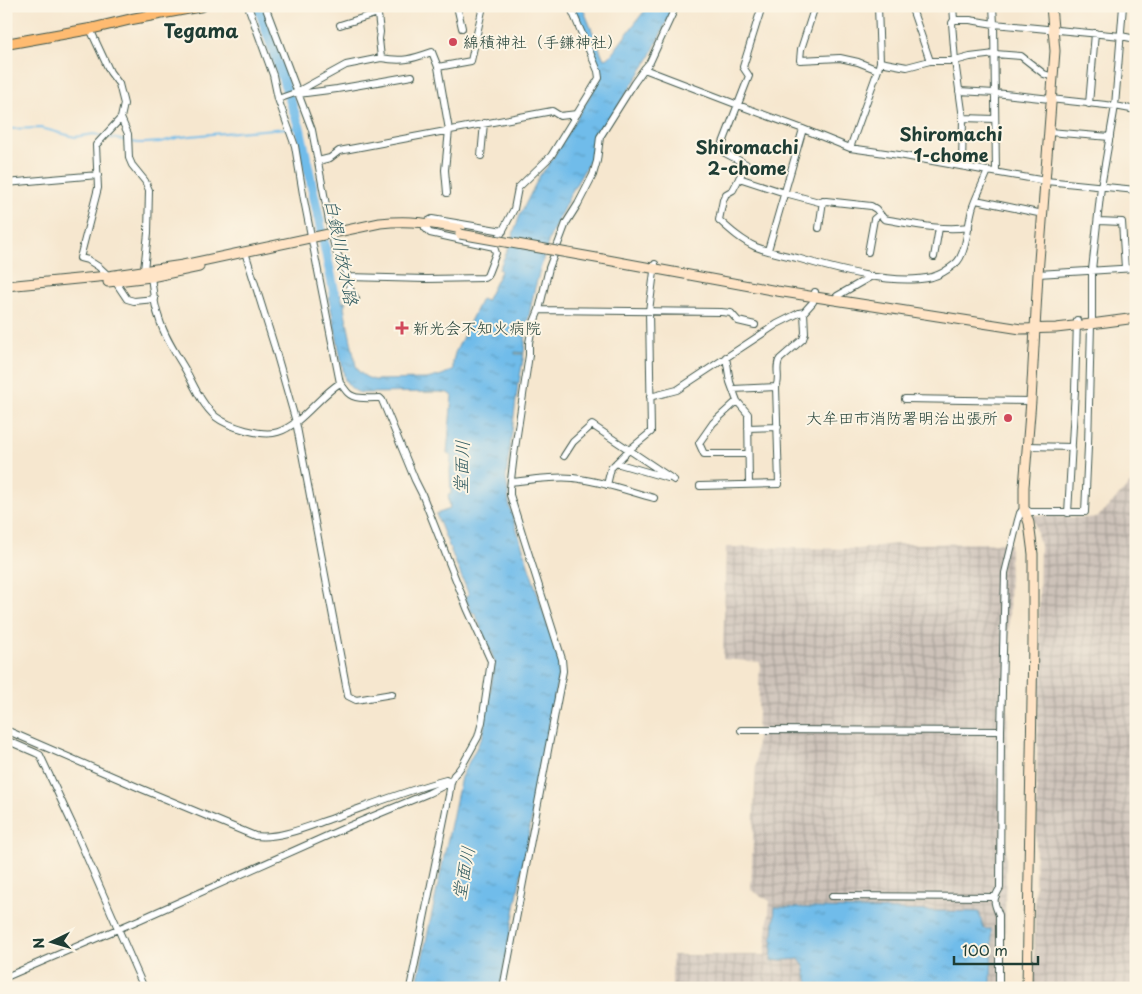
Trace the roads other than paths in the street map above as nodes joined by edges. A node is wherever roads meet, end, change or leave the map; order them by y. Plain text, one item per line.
1 (202, 6) edge
2 (248, 6) edge
3 (265, 6) edge
4 (457, 6) edge
5 (483, 6) edge
6 (570, 6) edge
7 (676, 6) edge
8 (762, 6) edge
9 (815, 6) edge
10 (878, 6) edge
11 (911, 6) edge
12 (953, 6) edge
13 (993, 6) edge
14 (1051, 6) edge
15 (1123, 6) edge
16 (378, 10) edge
17 (954, 20) junction
18 (994, 24) junction
19 (340, 25) dead end
20 (462, 28) dead end
21 (90, 29) junction
22 (1053, 29) junction
23 (6, 31) edge
24 (1095, 33) junction
25 (1121, 36) junction
26 (1136, 39) edge
27 (7, 44) edge
28 (995, 54) junction
29 (381, 58) junction
30 (930, 61) junction
31 (955, 61) junction
32 (880, 62) junction
33 (438, 67) junction
34 (644, 69) junction
35 (878, 70) junction
36 (412, 76) dead end
37 (1054, 77) junction
38 (958, 91) junction
39 (296, 93) junction
40 (995, 93) junction
41 (280, 98) junction
42 (1052, 100) junction
43 (1089, 104) junction
44 (738, 106) junction
45 (1115, 106) junction
46 (1136, 110) edge
47 (577, 114) junction
48 (121, 118) junction
49 (963, 118) junction
50 (995, 119) junction
51 (484, 123) junction
52 (803, 129) junction
53 (449, 130) junction
54 (1049, 132) junction
55 (1110, 137) junction
56 (850, 148) junction
57 (481, 156) dead end
58 (318, 161) junction
59 (962, 166) junction
60 (992, 172) junction
61 (98, 175) junction
62 (740, 178) junction
63 (1046, 181) junction
64 (6, 183) edge
65 (1101, 187) junction
66 (1136, 190) edge
67 (447, 193) dead end
68 (785, 194) junction
69 (976, 200) junction
70 (823, 202) junction
71 (880, 214) junction
72 (1044, 214) junction
73 (1098, 221) junction
74 (425, 225) junction
75 (969, 227) junction
76 (819, 228) dead end
77 (939, 228) junction
78 (503, 231) junction
79 (332, 235) junction
80 (312, 240) junction
81 (494, 247) junction
82 (768, 250) junction
83 (868, 252) dead end
84 (246, 254) junction
85 (934, 256) dead end
86 (654, 266) junction
87 (1124, 268) junction
88 (1136, 268) edge
89 (144, 270) junction
90 (1092, 270) junction
91 (1038, 274) junction
92 (151, 276) junction
93 (872, 276) junction
94 (348, 277) junction
95 (111, 279) junction
96 (6, 286) edge
97 (6, 292) edge
98 (815, 294) junction
99 (837, 298) junction
100 (155, 299) junction
101 (356, 299) dead end
102 (539, 310) junction
103 (649, 311) junction
104 (804, 312) junction
105 (1136, 313) edge
106 (1136, 318) edge
107 (1091, 322) junction
108 (1077, 323) junction
109 (755, 324) dead end
110 (1036, 326) junction
111 (726, 358) junction
112 (340, 383) junction
113 (776, 387) junction
114 (732, 389) junction
115 (650, 397) junction
116 (905, 399) dead end
117 (737, 401) junction
118 (1031, 402) junction
119 (296, 422) junction
120 (778, 427) junction
121 (748, 428) junction
122 (1027, 446) junction
123 (1072, 447) junction
124 (629, 450) junction
125 (748, 454) junction
126 (564, 456) dead end
127 (616, 463) junction
128 (510, 482) junction
129 (749, 484) junction
130 (607, 485) junction
131 (700, 486) dead end
132 (654, 498) dead end
133 (1024, 508) junction
134 (1068, 513) junction
135 (392, 694) dead end
136 (6, 730) edge
137 (741, 730) dead end
138 (1001, 731) junction
139 (6, 740) edge
140 (450, 782) junction
141 (832, 896) dead end
142 (994, 897) junction
143 (118, 929) junction
144 (6, 977) edge
145 (144, 988) edge
146 (410, 988) edge
147 (503, 988) edge
148 (999, 988) edge
149 (1028, 988) edge

1 - 21 main road
2 - 41 street
3 - 39 street
4 - 20 street
5 - 33 street
6 - 47 street
7 - 34 street
8 - 44 street
9 - 35 street
10 - 32 street
11 - 30 street
12 - 17 street
13 - 18 street
14 - 22 street
15 - 25 street
16 - 19 street
16 - 29 street
17 - 18 street
17 - 31 street
18 - 22 street
18 - 28 street
21 - 27 main road
21 - 48 street
22 - 24 street
22 - 37 street
23 - 27 street
24 - 25 street
24 - 43 street
25 - 26 street
25 - 45 street
28 - 31 street
28 - 37 street
28 - 40 street
29 - 33 street
29 - 39 street
30 - 31 street
30 - 32 street
31 - 38 street
32 - 35 street
33 - 53 street
34 - 44 street
34 - 102 street
35 - 56 street
36 - 39 street
37 - 42 street
38 - 40 street
38 - 49 street
39 - 41 street
39 - 58 street
40 - 42 street
40 - 50 street
41 - 80 street
42 - 43 street
42 - 54 street
43 - 45 street
44 - 52 street
44 - 62 street
45 - 46 street
45 - 55 street
47 - 51 street
47 - 78 street
48 - 61 street
48 - 89 street
49 - 50 street
49 - 59 street
50 - 60 street
51 - 53 street
51 - 57 street
52 - 56 street
52 - 68 street
53 - 58 street
53 - 67 street
54 - 55 street
54 - 63 street
55 - 65 street
56 - 59 street
58 - 79 street
59 - 60 street
60 - 63 street
60 - 69 street
61 - 64 street
61 - 95 street
62 - 68 street
62 - 82 street
63 - 65 street
63 - 72 street
65 - 66 street
65 - 73 street
68 - 70 street
68 - 82 street
69 - 72 street
69 - 75 street
70 - 71 street
70 - 76 street
71 - 77 street
71 - 83 street
72 - 91 street
73 - 87 street
73 - 90 street
74 - 78 street
74 - 79 street
74 - 81 street
74 - 86 street
75 - 77 street
75 - 93 street
77 - 85 street
78 - 81 street
79 - 80 street
79 - 94 street
80 - 84 street
80 - 112 street
81 - 94 street
82 - 93 street
84 - 89 street
84 - 92 street
84 - 119 street
86 - 98 street
86 - 103 street
87 - 88 street
87 - 90 street
89 - 92 street
89 - 95 street
90 - 91 street
90 - 107 street
91 - 110 street
92 - 95 street
92 - 100 street
93 - 99 street
94 - 101 street
95 - 96 street
95 - 97 street
95 - 100 street
98 - 99 street
98 - 104 street
99 - 110 street
100 - 119 street
102 - 103 street
102 - 128 street
103 - 109 street
103 - 115 street
104 - 111 street
104 - 113 street
105 - 107 street
106 - 107 street
107 - 108 street
107 - 134 street
108 - 110 street
108 - 123 street
110 - 118 street
111 - 114 street
111 - 115 street
112 - 119 street
112 - 140 street
113 - 114 street
113 - 120 street
114 - 117 street
115 - 124 street
116 - 118 street
117 - 121 street
117 - 125 street
118 - 122 street
119 - 135 street
120 - 121 street
120 - 129 street
121 - 125 street
122 - 123 street
122 - 133 street
123 - 134 street
124 - 126 street
124 - 127 street
124 - 127 street
125 - 129 street
127 - 130 street
128 - 130 street
128 - 147 street
129 - 131 street
130 - 132 street
133 - 134 street
133 - 138 street
133 - 149 street
136 - 140 street
137 - 138 street
138 - 142 street
139 - 143 street
140 - 143 street
140 - 146 street
141 - 142 street
142 - 148 street
143 - 144 street
143 - 145 street

